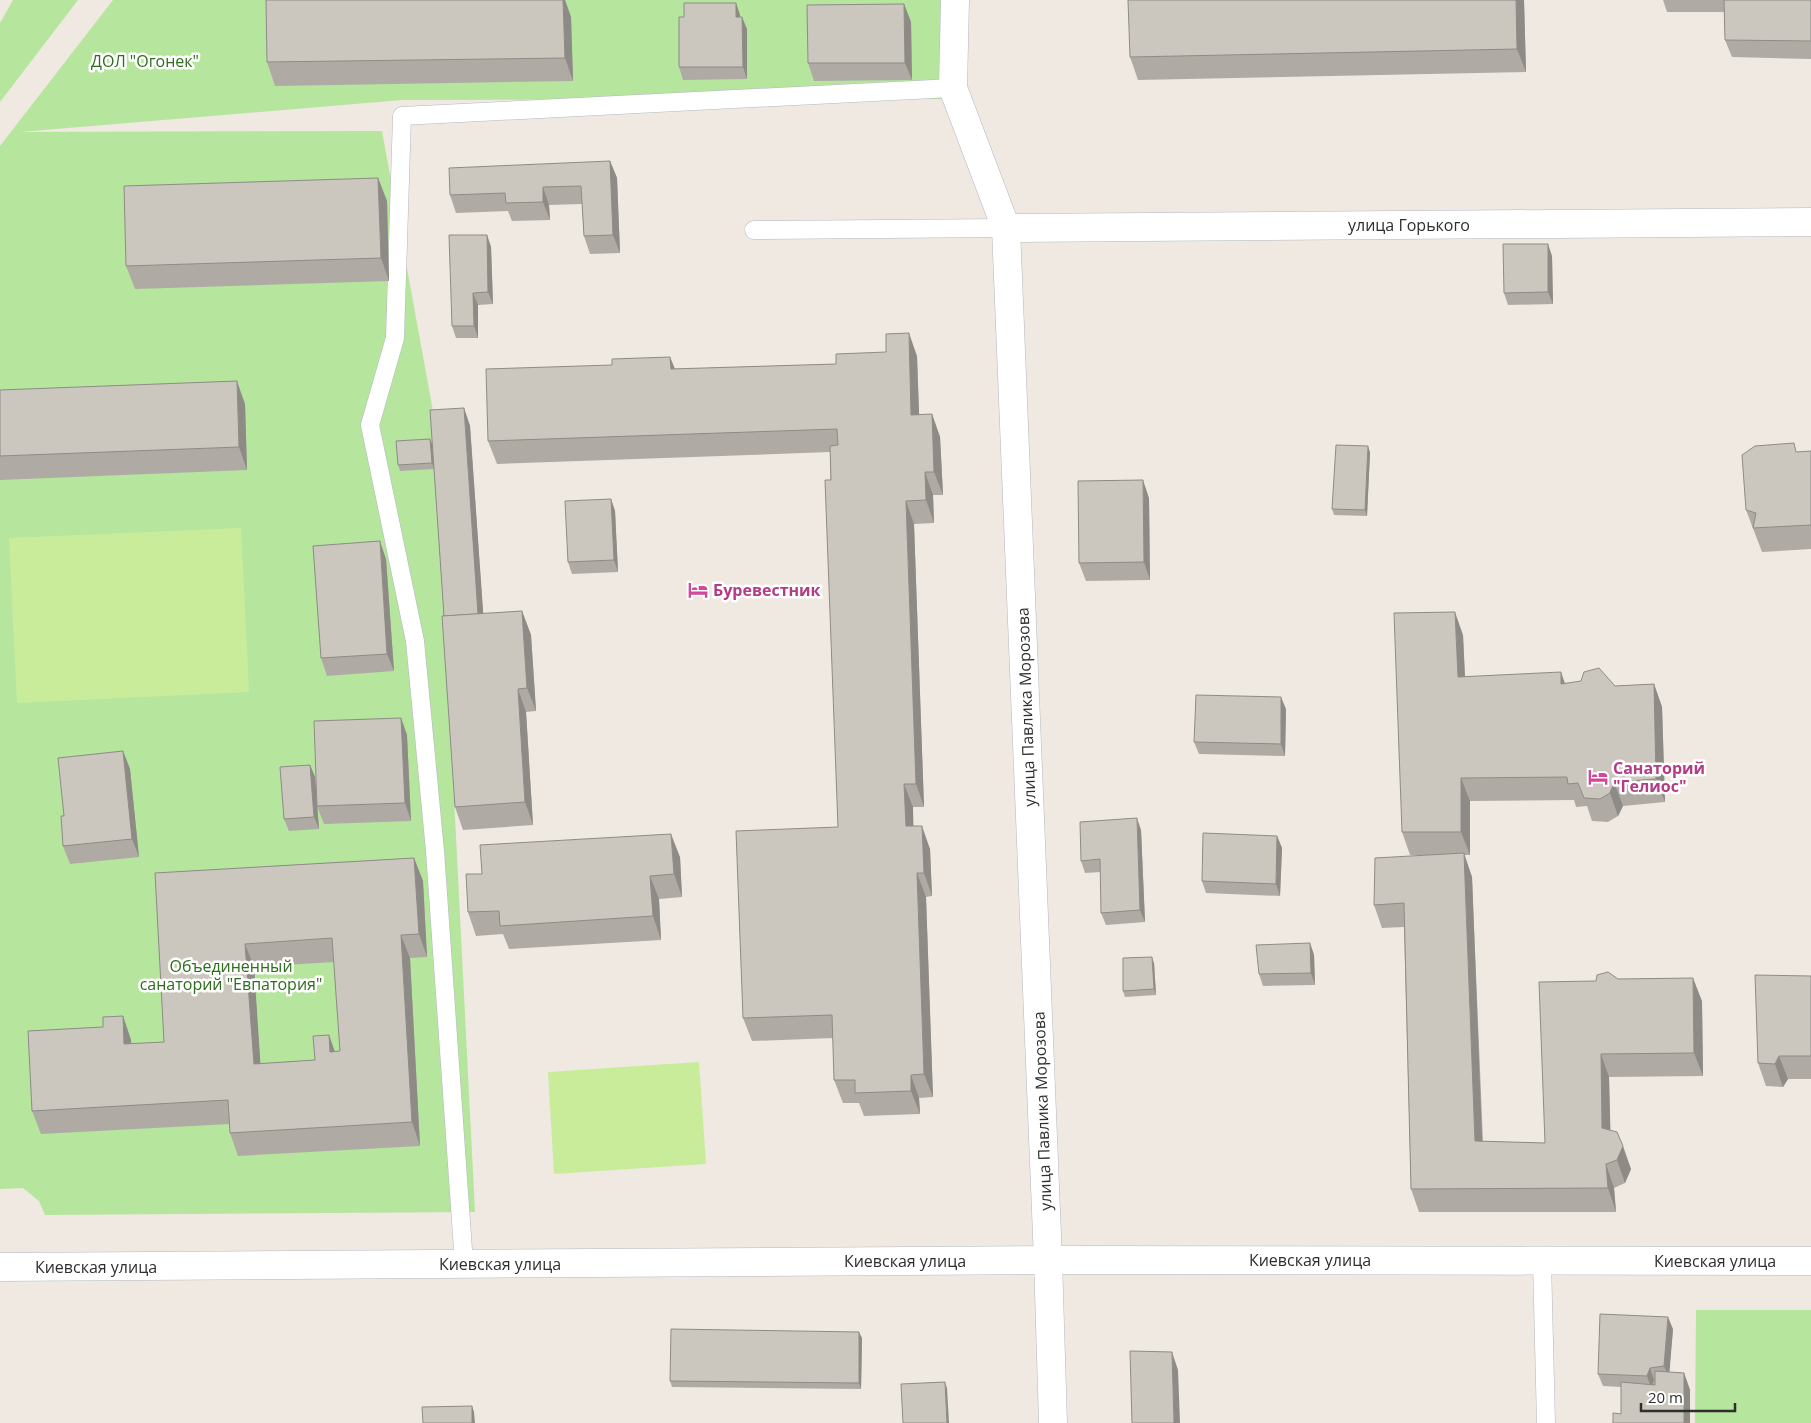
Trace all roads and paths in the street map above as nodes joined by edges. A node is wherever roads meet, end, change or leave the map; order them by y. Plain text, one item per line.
1 (955, 0) edge
2 (953, 88) junction
3 (1811, 222) edge
4 (1006, 228) junction
5 (754, 230) dead end
6 (1048, 1260) junction
7 (1542, 1261) junction
8 (1811, 1261) edge
9 (464, 1264) junction
10 (0, 1267) edge
11 (1053, 1423) edge
12 (1546, 1423) edge

1 - 2 street, улица Павлика Морозова
2 - 4 street, улица Павлика Морозова
2 - 9 lane
3 - 4 street, улица Горького
4 - 5 lane
4 - 6 street, улица Павлика Морозова
6 - 7 street, Киевская улица
6 - 9 street, Киевская улица
6 - 11 street, улица Павлика Морозова
7 - 8 street, Киевская улица
7 - 12 lane
9 - 10 street, Киевская улица

